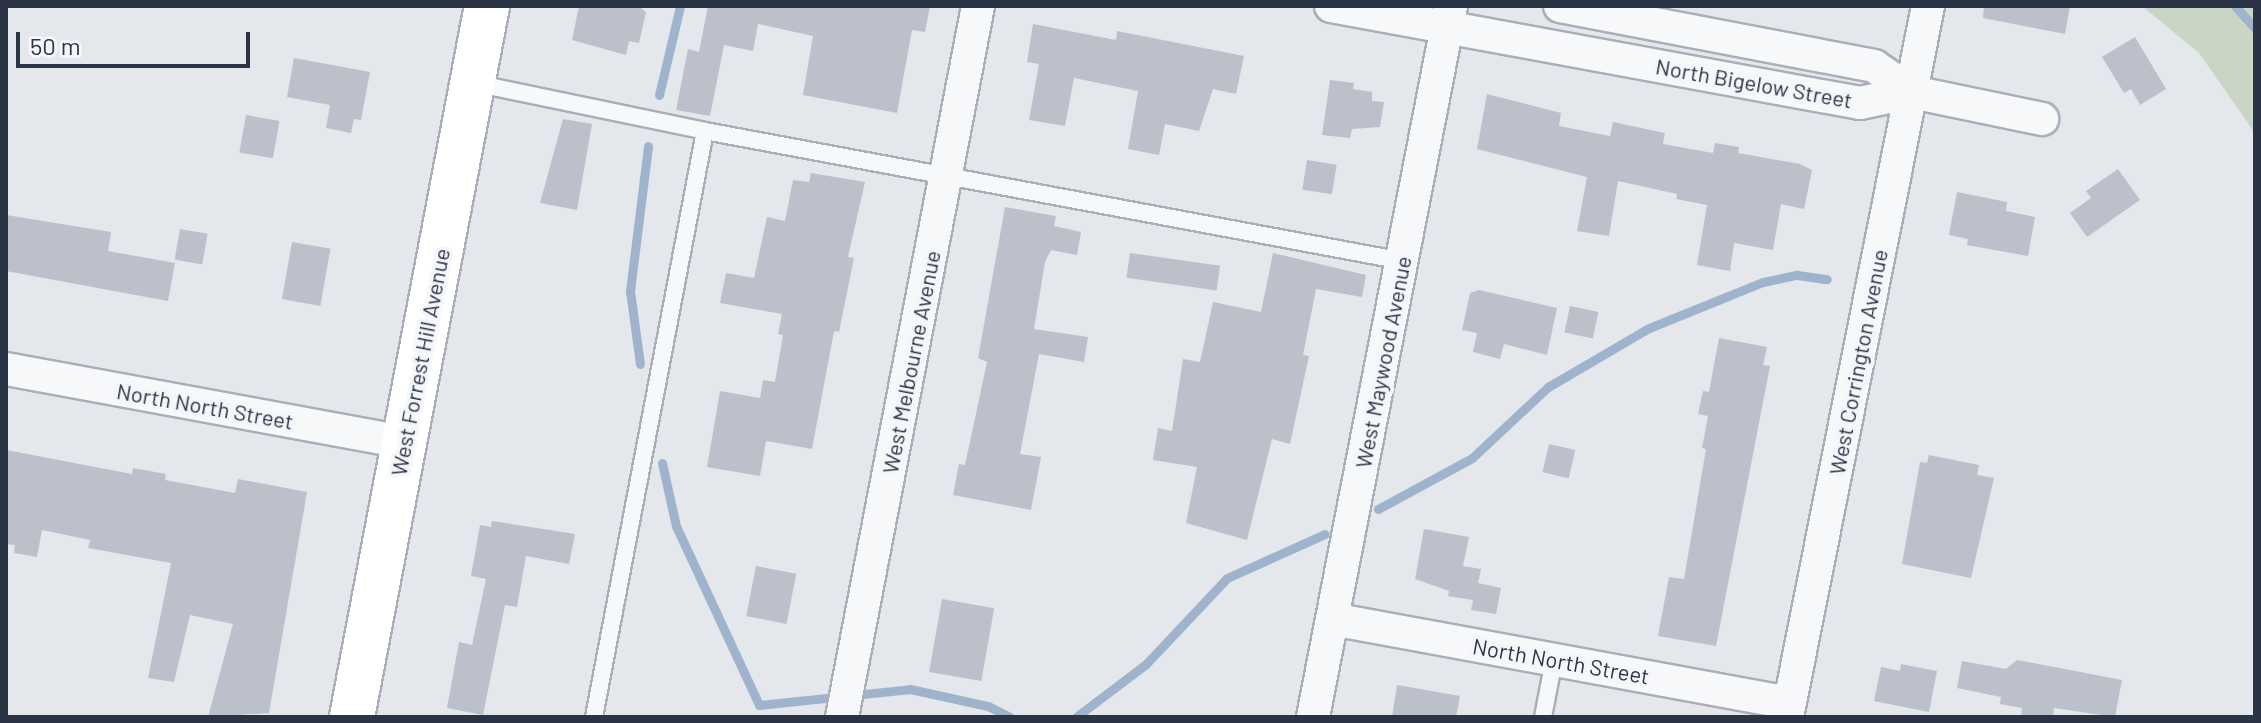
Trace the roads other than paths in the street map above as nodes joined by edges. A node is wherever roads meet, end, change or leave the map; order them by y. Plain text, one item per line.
1 (487, 6) edge
2 (978, 6) edge
3 (1331, 6) edge
4 (1560, 6) edge
5 (1928, 6) edge
6 (1448, 17) edge
7 (1670, 48) junction
8 (473, 83) junction
9 (1912, 92) junction
10 (2042, 119) dead end
11 (705, 131) junction
12 (946, 177) junction
13 (1403, 261) junction
14 (6, 369) edge
15 (405, 442) junction
16 (1332, 619) junction
17 (1554, 660) junction
18 (1788, 710) edge
19 (352, 717) edge
20 (594, 717) edge
21 (842, 717) edge
22 (1313, 717) edge
23 (1543, 717) edge

1 - 8 main road, West Forrest Hill Avenue
2 - 12 street, West Melbourne Avenue
3 - 6 street, North Bigelow Street
4 - 7 street, North Bigelow Street
5 - 9 street, West Corrington Avenue
6 - 7 street, North Bigelow Street
6 - 13 street, West Maywood Avenue
7 - 9 street, North Bigelow Street
8 - 11 lane
8 - 15 main road, West Forrest Hill Avenue
9 - 10 street
9 - 18 street, West Corrington Avenue
11 - 12 lane
11 - 20 lane
12 - 13 lane
12 - 21 street, West Melbourne Avenue
13 - 16 street, West Maywood Avenue
14 - 15 street, North North Street
15 - 19 main road, West Forrest Hill Avenue
16 - 17 street, North North Street
16 - 22 street, West Maywood Avenue
17 - 18 street, North North Street
17 - 23 lane

